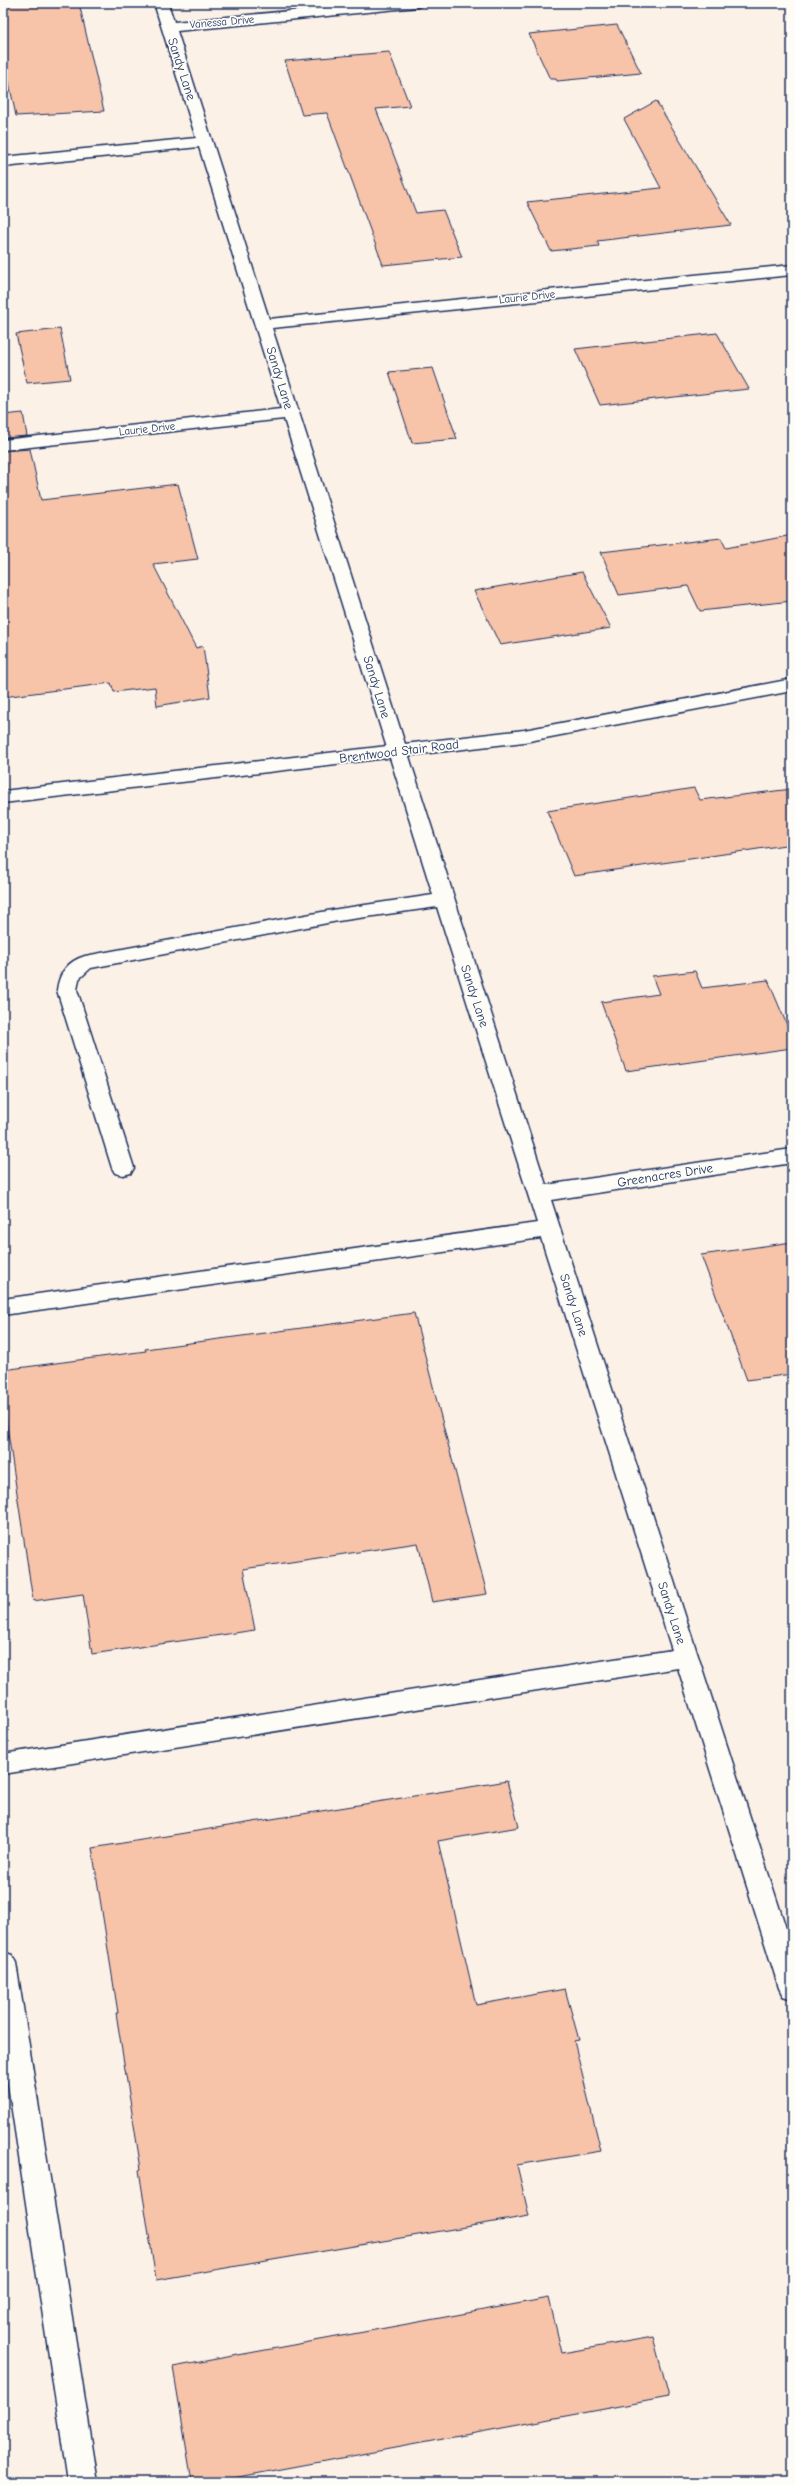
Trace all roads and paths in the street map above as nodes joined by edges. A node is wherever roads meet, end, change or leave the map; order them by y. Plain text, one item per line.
1 (161, 3) edge
2 (418, 3) edge
3 (169, 27) junction
4 (205, 142) junction
5 (3, 162) edge
6 (792, 270) edge
7 (263, 324) junction
8 (291, 413) junction
9 (3, 445) edge
10 (792, 685) edge
11 (397, 751) junction
12 (3, 798) edge
13 (444, 900) junction
14 (792, 1156) edge
15 (124, 1168) dead end
16 (538, 1194) junction
17 (549, 1229) junction
18 (3, 1307) edge
19 (686, 1657) junction
20 (3, 1764) edge
21 (3, 1963) edge
22 (792, 1988) edge
23 (83, 2482) edge

1 - 3 street, Sandy Lane
2 - 3 street, Vanessa Drive
3 - 4 street, Sandy Lane
4 - 5 street
4 - 7 street, Sandy Lane
6 - 7 street, Laurie Drive
7 - 8 street, Sandy Lane
8 - 9 street, Laurie Drive
8 - 11 street, Sandy Lane
10 - 11 street, Brentwood Stair Road
11 - 12 street, Brentwood Stair Road
11 - 13 street, Sandy Lane
13 - 15 street
13 - 16 street, Sandy Lane
14 - 16 street, Greenacres Drive
16 - 17 street, Sandy Lane
17 - 18 street
17 - 19 street, Sandy Lane
19 - 20 street
19 - 22 street, Sandy Lane
21 - 23 street

